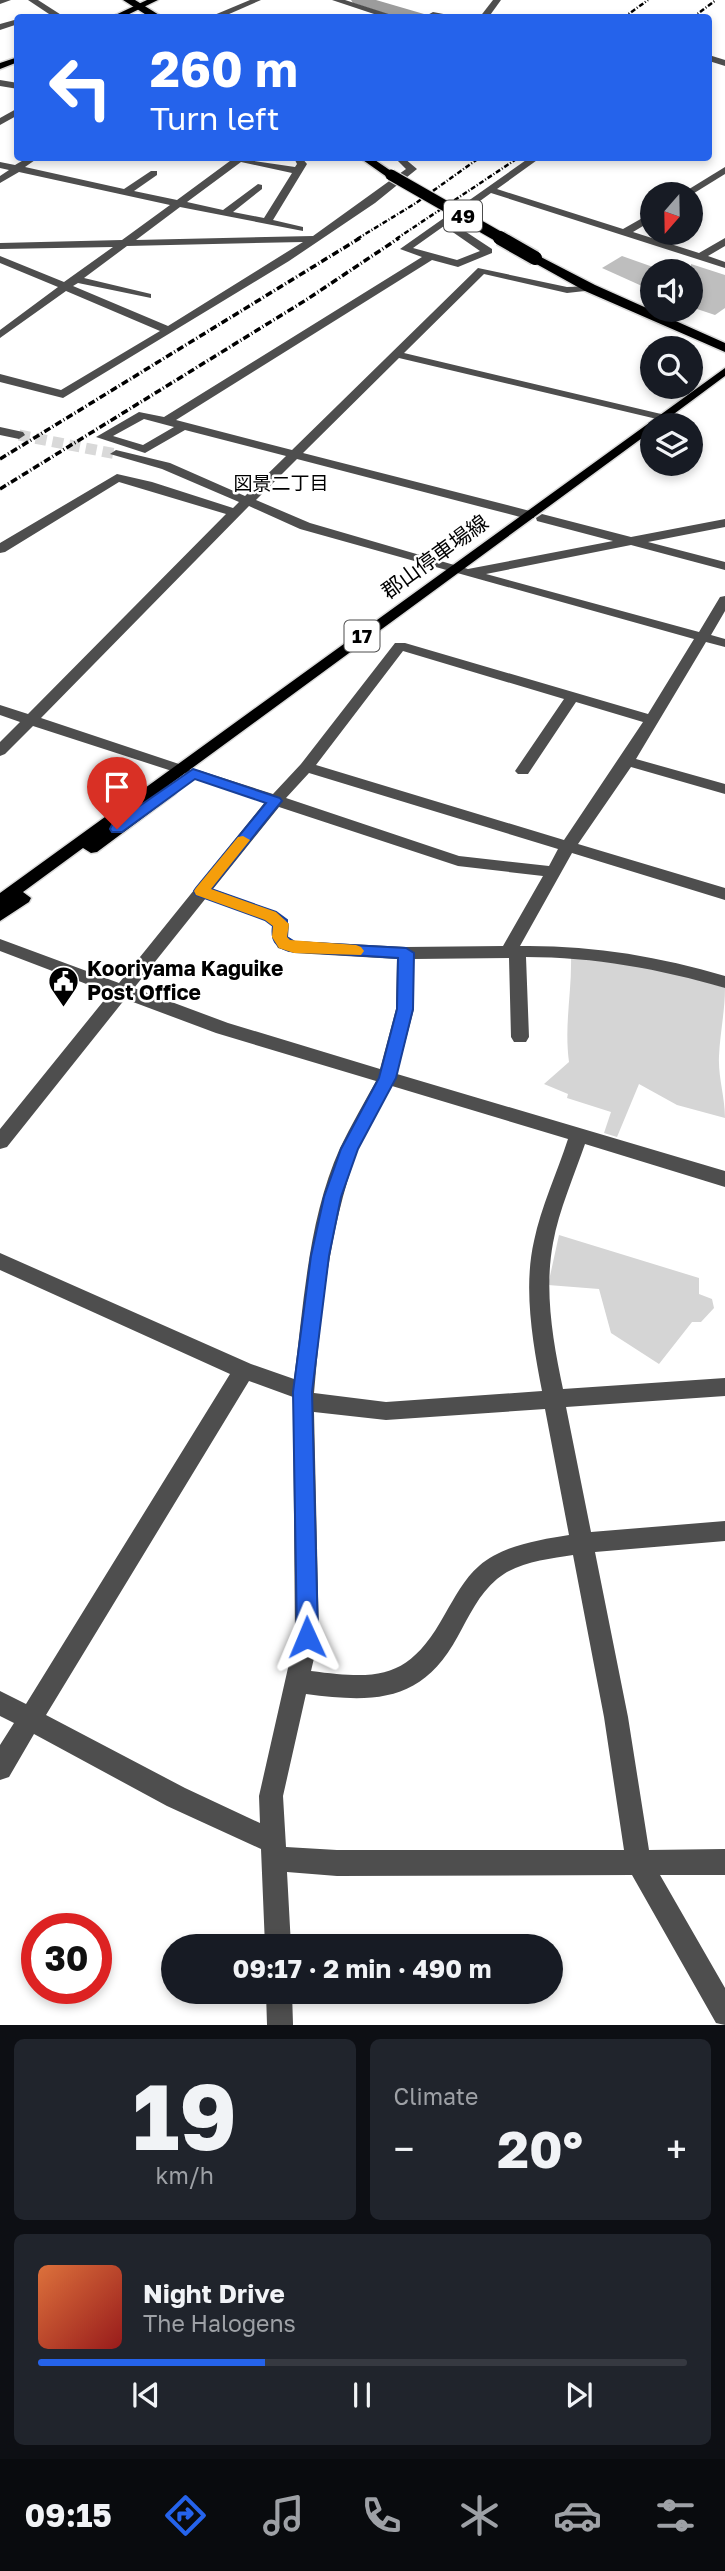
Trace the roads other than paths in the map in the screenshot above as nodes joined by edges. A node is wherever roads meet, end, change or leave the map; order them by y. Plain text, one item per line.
1 (7, 0) edge
2 (32, 0) edge
3 (128, 0) edge
4 (154, 0) edge
5 (257, 0) edge
6 (335, 0) edge
7 (373, 0) edge
8 (0, 2) edge
9 (358, 6) junction
10 (139, 7) junction
11 (49, 10) junction
12 (38, 14) dead end
13 (56, 14) edge
14 (122, 14) edge
15 (152, 14) edge
16 (221, 14) edge
17 (384, 14) edge
18 (28, 161) edge
19 (235, 161) edge
20 (254, 161) edge
21 (300, 161) edge
22 (370, 161) edge
23 (403, 161) edge
24 (531, 161) edge
25 (0, 165) edge
26 (16, 169) junction
27 (298, 170) junction
28 (725, 170) edge
29 (154, 173) dead end
30 (0, 180) edge
31 (704, 183) edge
32 (258, 187) dead end
33 (490, 190) junction
34 (126, 192) junction
35 (177, 203) junction
36 (225, 213) junction
37 (267, 222) junction
38 (444, 222) junction
39 (640, 223) edge
40 (299, 229) dead end
41 (624, 233) junction
42 (315, 239) junction
43 (725, 241) edge
44 (128, 242) junction
45 (0, 246) edge
46 (431, 256) junction
47 (700, 257) junction
48 (0, 258) edge
49 (725, 265) edge
50 (76, 279) junction
51 (65, 288) junction
52 (590, 288) junction
53 (147, 296) dead end
54 (167, 330) junction
55 (0, 335) edge
56 (725, 348) edge
57 (399, 355) junction
58 (725, 371) edge
59 (0, 378) edge
60 (725, 386) edge
61 (677, 413) edge
62 (681, 413) edge
63 (640, 414) edge
64 (167, 420) junction
65 (183, 426) junction
66 (0, 431) edge
67 (19, 435) tunnel mouth
68 (640, 441) edge
69 (640, 446) edge
70 (116, 454) tunnel mouth
71 (296, 454) junction
72 (248, 503) junction
73 (235, 513) junction
74 (536, 517) junction
75 (725, 523) edge
76 (632, 541) junction
77 (0, 549) edge
78 (725, 566) edge
79 (462, 570) junction
80 (725, 600) edge
81 (701, 637) junction
82 (725, 643) edge
83 (572, 697) junction
84 (0, 710) edge
85 (652, 720) junction
86 (31, 721) junction
87 (0, 751) edge
88 (627, 761) junction
89 (306, 767) junction
90 (186, 771) junction
91 (523, 771) dead end
92 (725, 789) edge
93 (275, 801) junction
94 (567, 848) junction
95 (553, 872) junction
96 (202, 891) junction
97 (725, 894) edge
98 (0, 901) edge
99 (0, 915) edge
100 (0, 945) edge
101 (512, 951) junction
102 (406, 953) junction
103 (725, 982) edge
104 (121, 991) junction
105 (520, 1037) dead end
106 (387, 1078) junction
107 (578, 1137) junction
108 (0, 1142) edge
109 (725, 1179) edge
110 (0, 1261) edge
111 (244, 1370) junction
112 (725, 1387) edge
113 (303, 1397) junction
114 (554, 1398) junction
115 (725, 1531) edge
116 (581, 1544) junction
117 (297, 1681) junction
118 (0, 1703) edge
119 (30, 1719) junction
120 (0, 1768) edge
121 (274, 1851) junction
122 (725, 1861) edge
123 (639, 1863) junction
124 (277, 1934) edge
125 (279, 2004) edge
126 (725, 2014) edge
127 (280, 2025) edge

1 - 8 street
2 - 11 street
3 - 10 highway
4 - 10 main road
5 - 16 street
6 - 9 street
7 - 9 street
9 - 17 street
10 - 14 main road
10 - 15 highway
11 - 12 street
11 - 13 street
18 - 26 street
19 - 35 street
20 - 27 street
21 - 27 street
22 - 52 highway, 49, bridge
23 - 42 street
24 - 33 street
25 - 26 street
26 - 30 street
26 - 34 street
27 - 37 street
28 - 31 street
29 - 34 street
32 - 36 street
33 - 38 street
33 - 41 street
34 - 35 street
35 - 36 street
35 - 44 street
36 - 37 street
37 - 40 street
38 - 46 street
38 - 46 street
39 - 41 street
41 - 47 street
42 - 44 street
42 - 54 street
43 - 47 street
44 - 45 street
44 - 50 street
46 - 64 street
47 - 49 street
48 - 51 street
50 - 51 street
50 - 53 street
51 - 54 street
51 - 55 street
52 - 56 highway, 49
52 - 57 street
54 - 59 street
57 - 63 street
57 - 71 street
58 - 61 main road, 郡山停車場線 / 17
60 - 62 main road, 郡山停車場線 / 17
64 - 65 street
64 - 65 street
65 - 71 street
66 - 67 street
68 - 74 main road, 郡山停車場線 / 17
69 - 74 main road, 郡山停車場線 / 17
70 - 72 street
71 - 72 street
71 - 74 street
72 - 73 street
72 - 79 street
73 - 77 street
73 - 86 street
74 - 76 street
74 - 79 main road, 郡山停車場線 / 17
75 - 76 street
76 - 78 street
76 - 79 street
79 - 81 street
79 - 90 main road, 郡山停車場線 / 17
80 - 81 street
81 - 82 street
81 - 85 street
83 - 85 street
83 - 89 street
83 - 91 street
84 - 86 street
85 - 88 street
86 - 87 street
86 - 90 street
88 - 92 street
88 - 94 street
89 - 93 street
89 - 94 street
90 - 93 street
90 - 98 main road, 郡山停車場線 / 17
90 - 99 main road, 郡山停車場線 / 17
93 - 95 street
93 - 96 street
94 - 95 street
94 - 97 street
95 - 101 street
96 - 102 street
96 - 104 street
100 - 104 street
101 - 102 street
101 - 103 street
101 - 105 street
102 - 106 street
104 - 106 street
104 - 108 street
106 - 107 street
106 - 113 street
107 - 109 street
107 - 114 street
110 - 111 street
111 - 113 street
111 - 119 street
112 - 114 street
113 - 114 street
113 - 117 street
114 - 116 street
115 - 116 street
116 - 117 street
116 - 123 street
117 - 121 street
118 - 119 street
119 - 120 street
119 - 121 street
121 - 123 street
121 - 124 street
122 - 123 street
123 - 126 street
125 - 127 street

